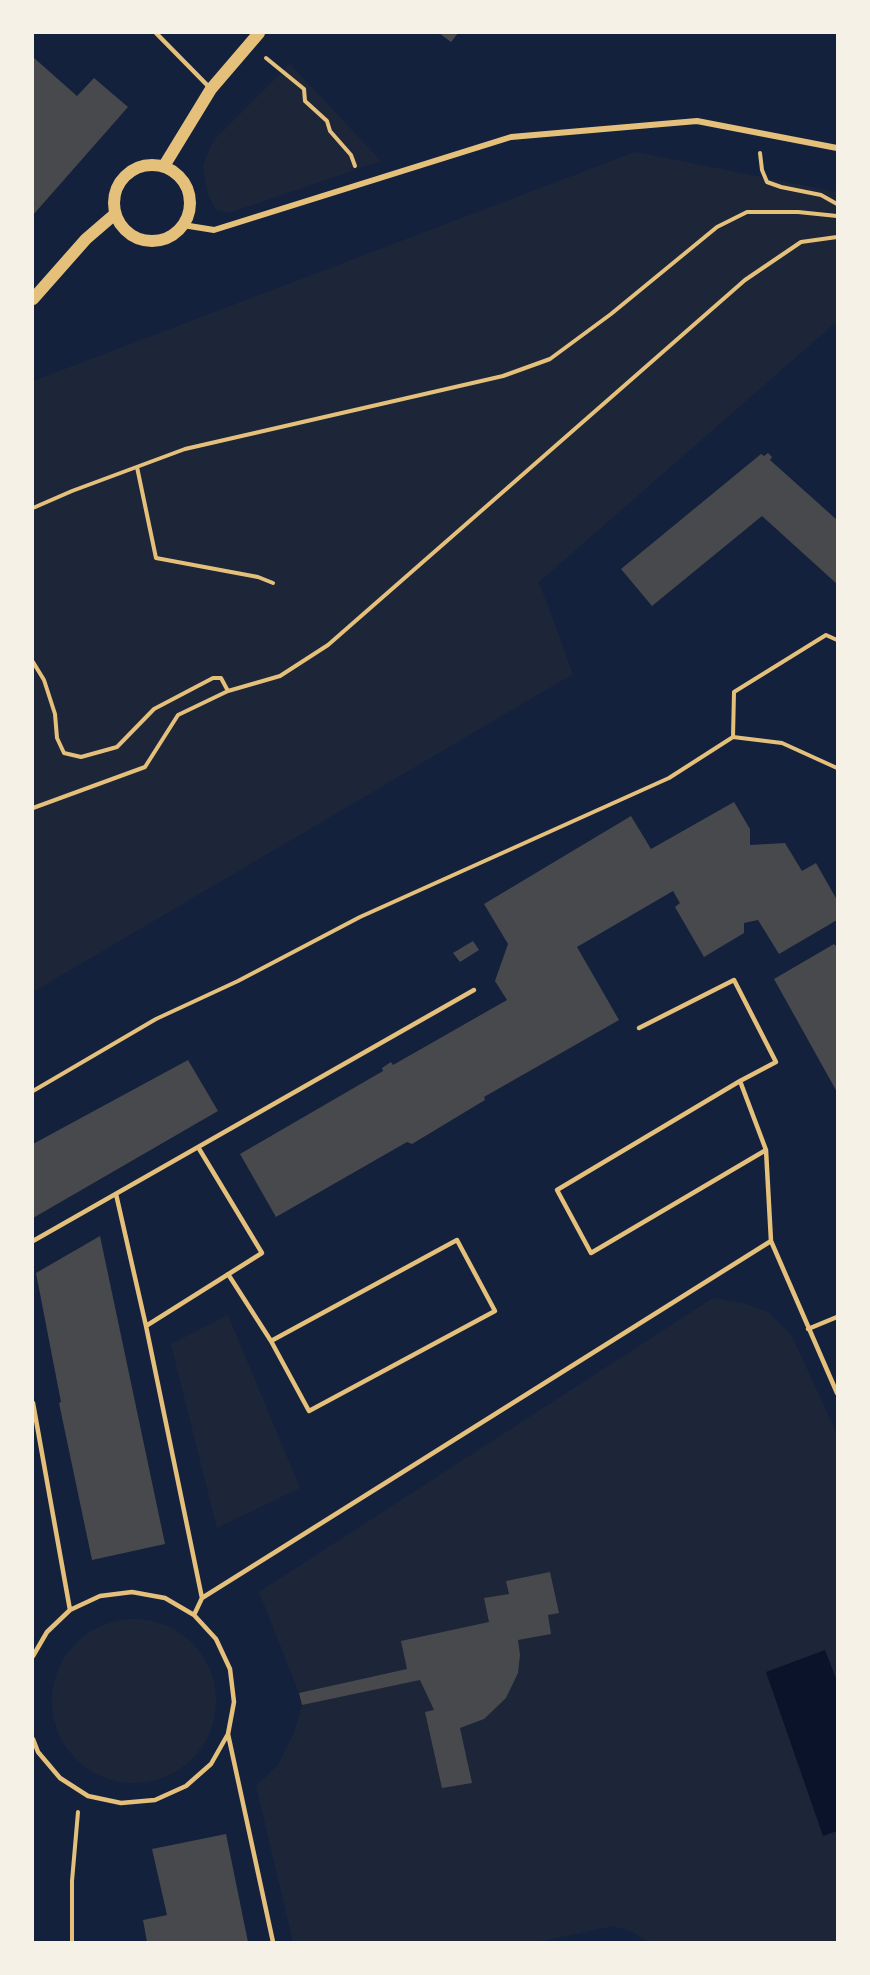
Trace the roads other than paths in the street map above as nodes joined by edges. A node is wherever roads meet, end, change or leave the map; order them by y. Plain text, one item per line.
1 (156, 33) edge
2 (259, 33) edge
3 (211, 89) junction
4 (837, 148) edge
5 (164, 166) junction
6 (115, 214) junction
7 (183, 225) junction
8 (33, 299) edge
9 (474, 990) dead end
10 (639, 1028) dead end
11 (740, 1081) junction
12 (198, 1147) junction
13 (766, 1150) junction
14 (116, 1194) junction
15 (33, 1240) edge
16 (771, 1241) junction
17 (228, 1274) junction
18 (837, 1317) edge
19 (146, 1326) junction
20 (808, 1329) junction
21 (271, 1341) junction
22 (837, 1393) edge
23 (33, 1403) edge
24 (202, 1598) junction
25 (70, 1610) junction
26 (194, 1615) junction
27 (33, 1656) edge
28 (228, 1734) junction
29 (33, 1739) edge
30 (273, 1942) edge

1 - 3 lane
2 - 3 main road
3 - 5 main road
4 - 7 street
5 - 6 main road
5 - 7 main road
6 - 7 main road
6 - 8 main road
9 - 12 lane
10 - 11 lane
11 - 13 lane
11 - 13 lane
12 - 14 lane
12 - 17 lane
13 - 16 lane
14 - 15 lane
14 - 19 lane
16 - 20 lane
16 - 24 lane
17 - 19 lane
17 - 21 lane
18 - 20 lane
19 - 24 lane
20 - 22 lane
21 - 21 lane
23 - 25 lane
24 - 26 lane
25 - 26 lane
25 - 27 lane
26 - 28 lane
28 - 29 lane
28 - 30 lane

